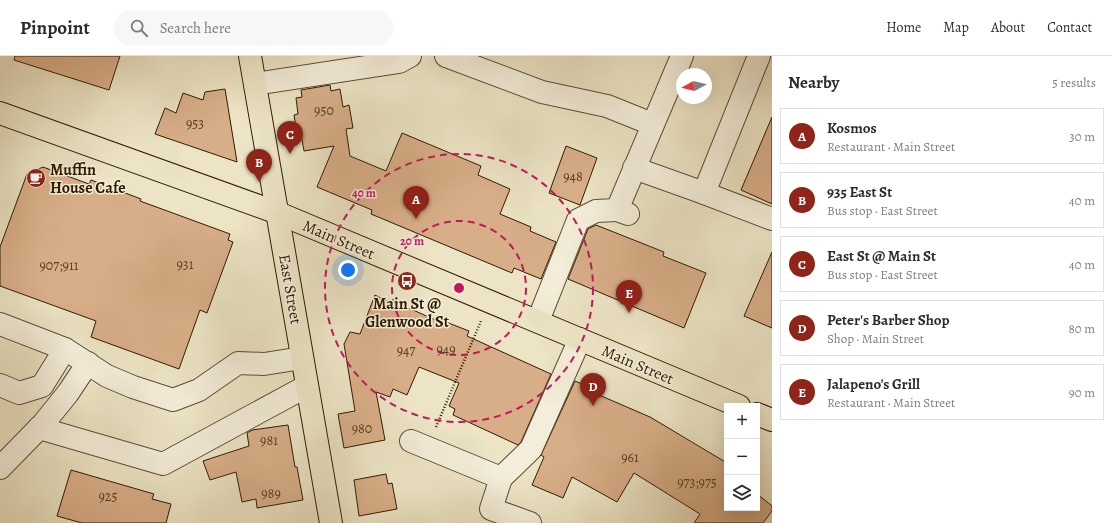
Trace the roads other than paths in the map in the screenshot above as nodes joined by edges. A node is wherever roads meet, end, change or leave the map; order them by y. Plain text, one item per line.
1 (250, 56) edge
2 (410, 56) edge
3 (446, 56) edge
4 (682, 56) edge
5 (759, 56) edge
6 (255, 84) junction
7 (0, 115) edge
8 (652, 124) junction
9 (634, 168) junction
10 (704, 192) junction
11 (278, 213) junction
12 (772, 219) edge
13 (538, 321) junction
14 (0, 324) edge
15 (580, 340) junction
16 (65, 348) junction
17 (302, 358) junction
18 (88, 364) junction
19 (0, 385) edge
20 (307, 386) junction
21 (732, 403) edge
22 (760, 415) edge
23 (772, 420) edge
24 (39, 428) junction
25 (419, 444) road end
26 (0, 468) edge
27 (501, 478) junction
28 (489, 516) edge
29 (331, 523) edge
30 (530, 523) edge

1 - 6 main road, East Street
2 - 6 lane
3 - 8 lane
4 - 8 lane
5 - 10 lane
6 - 11 main road, East Street
7 - 11 main road, Main Street
8 - 9 lane
9 - 10 lane
9 - 13 lane
10 - 12 lane
11 - 13 main road, Main Street
11 - 17 main road, East Street
13 - 15 main road, Main Street
14 - 16 lane
15 - 21 main road, Main Street
15 - 27 lane
16 - 18 lane
16 - 19 lane
17 - 18 lane
17 - 20 main road, East Street
18 - 24 lane
20 - 24 lane
20 - 29 main road, East Street
22 - 23 main road
24 - 26 lane
25 - 27 lane
27 - 28 lane
28 - 30 lane

